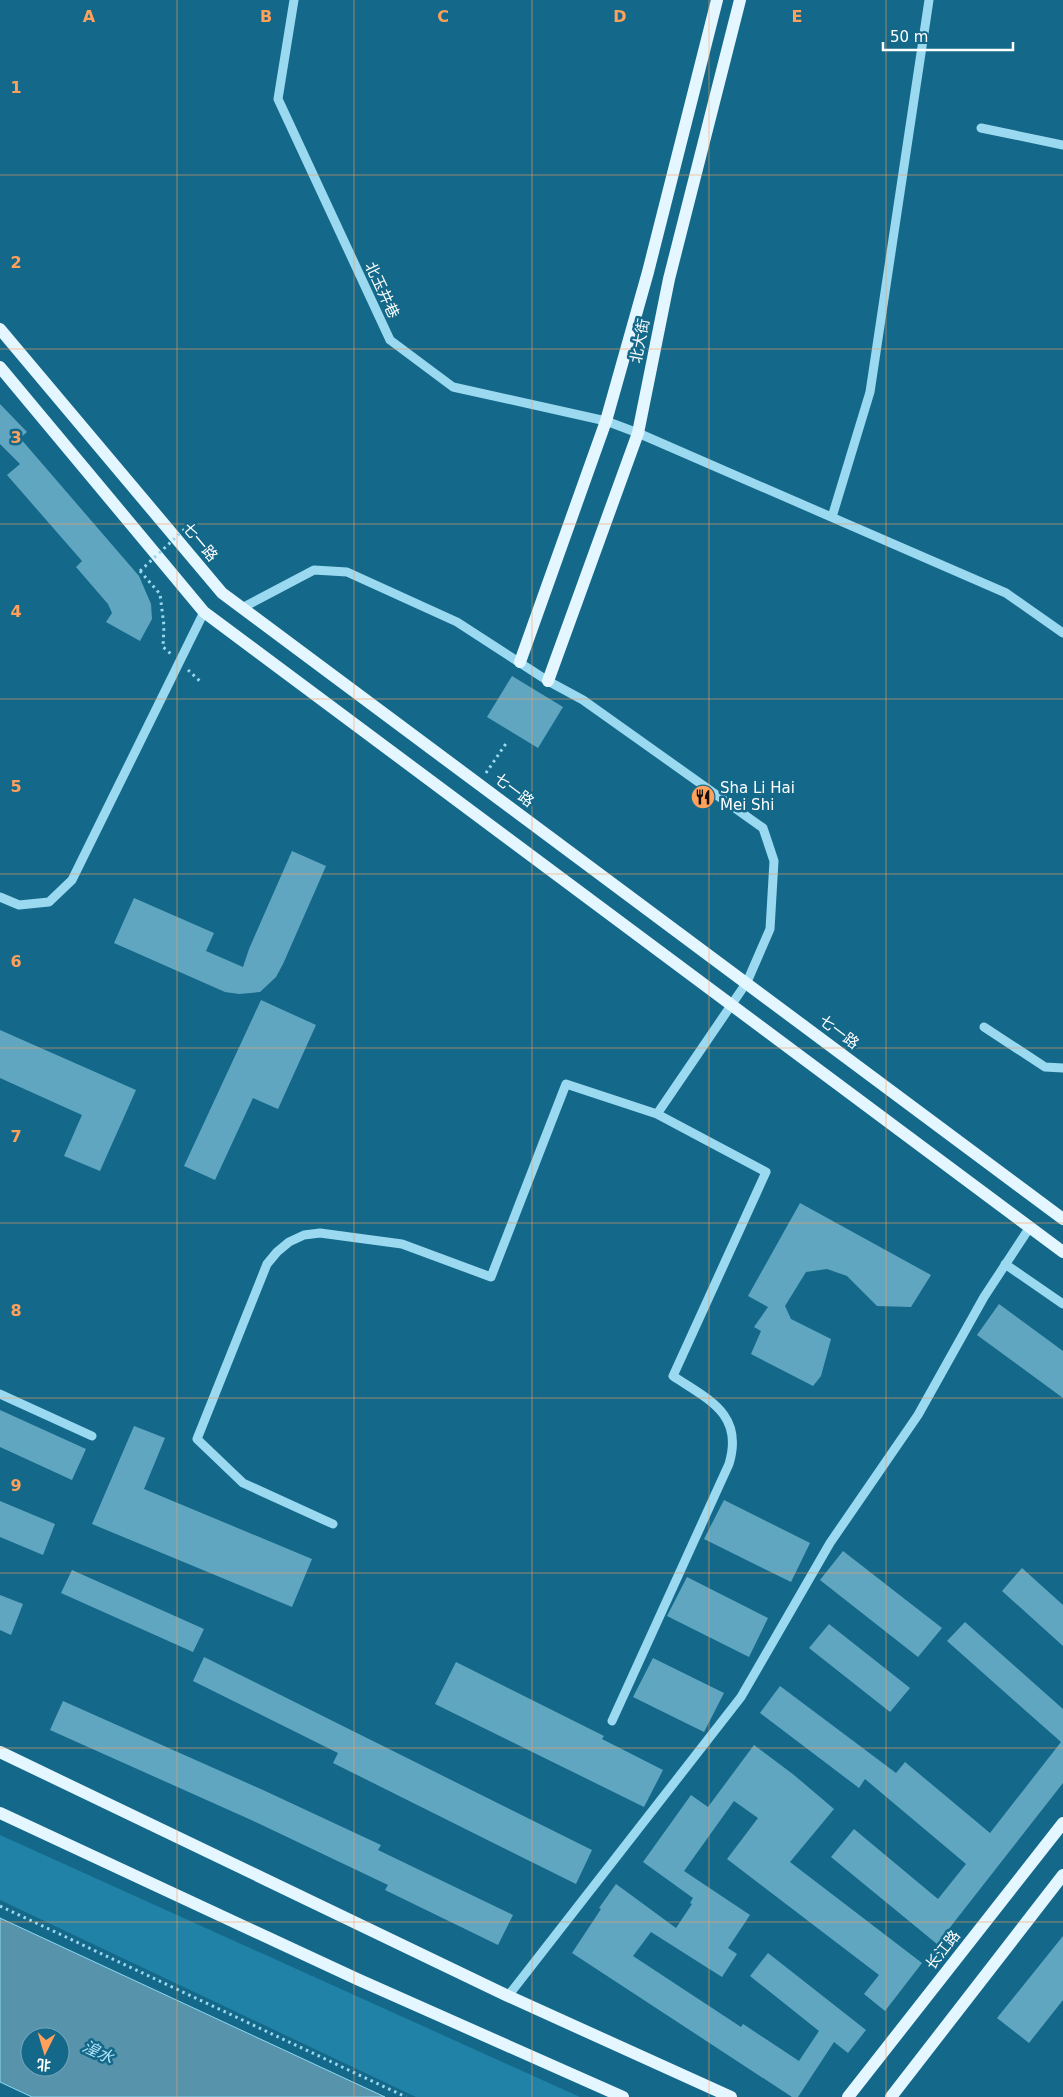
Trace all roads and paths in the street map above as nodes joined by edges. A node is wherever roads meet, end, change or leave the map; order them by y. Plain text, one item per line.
1 (294, 0) edge
2 (717, 0) edge
3 (740, 0) edge
4 (929, 0) edge
5 (981, 128) dead end
6 (1063, 145) edge
7 (0, 329) edge
8 (0, 367) edge
9 (606, 421) junction
10 (638, 433) junction
11 (832, 517) junction
12 (188, 525) dead end
13 (242, 608) junction
14 (204, 612) junction
15 (1063, 633) edge
16 (180, 662) junction
17 (520, 662) junction
18 (548, 681) junction
19 (202, 683) dead end
20 (507, 742) dead end
21 (478, 784) junction
22 (0, 897) edge
23 (747, 982) junction
24 (732, 1005) junction
25 (984, 1027) dead end
26 (1063, 1068) edge
27 (657, 1114) junction
28 (1063, 1219) edge
29 (1030, 1227) junction
30 (1063, 1252) edge
31 (1006, 1264) junction
32 (1063, 1304) edge
33 (0, 1394) edge
34 (92, 1436) dead end
35 (333, 1524) dead end
36 (612, 1720) dead end
37 (0, 1752) edge
38 (0, 1813) edge
39 (1063, 1823) edge
40 (1063, 1876) edge
41 (0, 1906) edge
42 (508, 1996) junction
43 (406, 2097) edge
44 (623, 2097) edge
45 (731, 2097) edge
46 (848, 2097) edge
47 (891, 2097) edge

1 - 9 street, 北玉井巷
2 - 9 main road, 北大街
3 - 10 main road, 北大街
4 - 11 street
5 - 6 street
7 - 13 main road, 七一路
8 - 14 main road
9 - 10 street, 北玉井巷
9 - 17 main road, 北大街
10 - 11 street, 北玉井巷
10 - 18 main road, 北大街
11 - 15 street, 北玉井巷
12 - 16 path, bridge
13 - 17 street
13 - 21 main road, 七一路
14 - 16 street
14 - 24 main road
16 - 19 path
16 - 22 street
17 - 18 street
18 - 23 street
20 - 21 path
21 - 23 main road, 七一路
23 - 24 street
23 - 28 main road, 七一路
24 - 27 street
24 - 29 main road
25 - 26 street
27 - 35 street
27 - 36 street
29 - 30 main road
29 - 31 street
31 - 32 street
31 - 42 street
33 - 34 street
37 - 42 main road
38 - 44 main road
39 - 46 main road, 长江路
40 - 47 main road
41 - 43 path
42 - 45 main road

